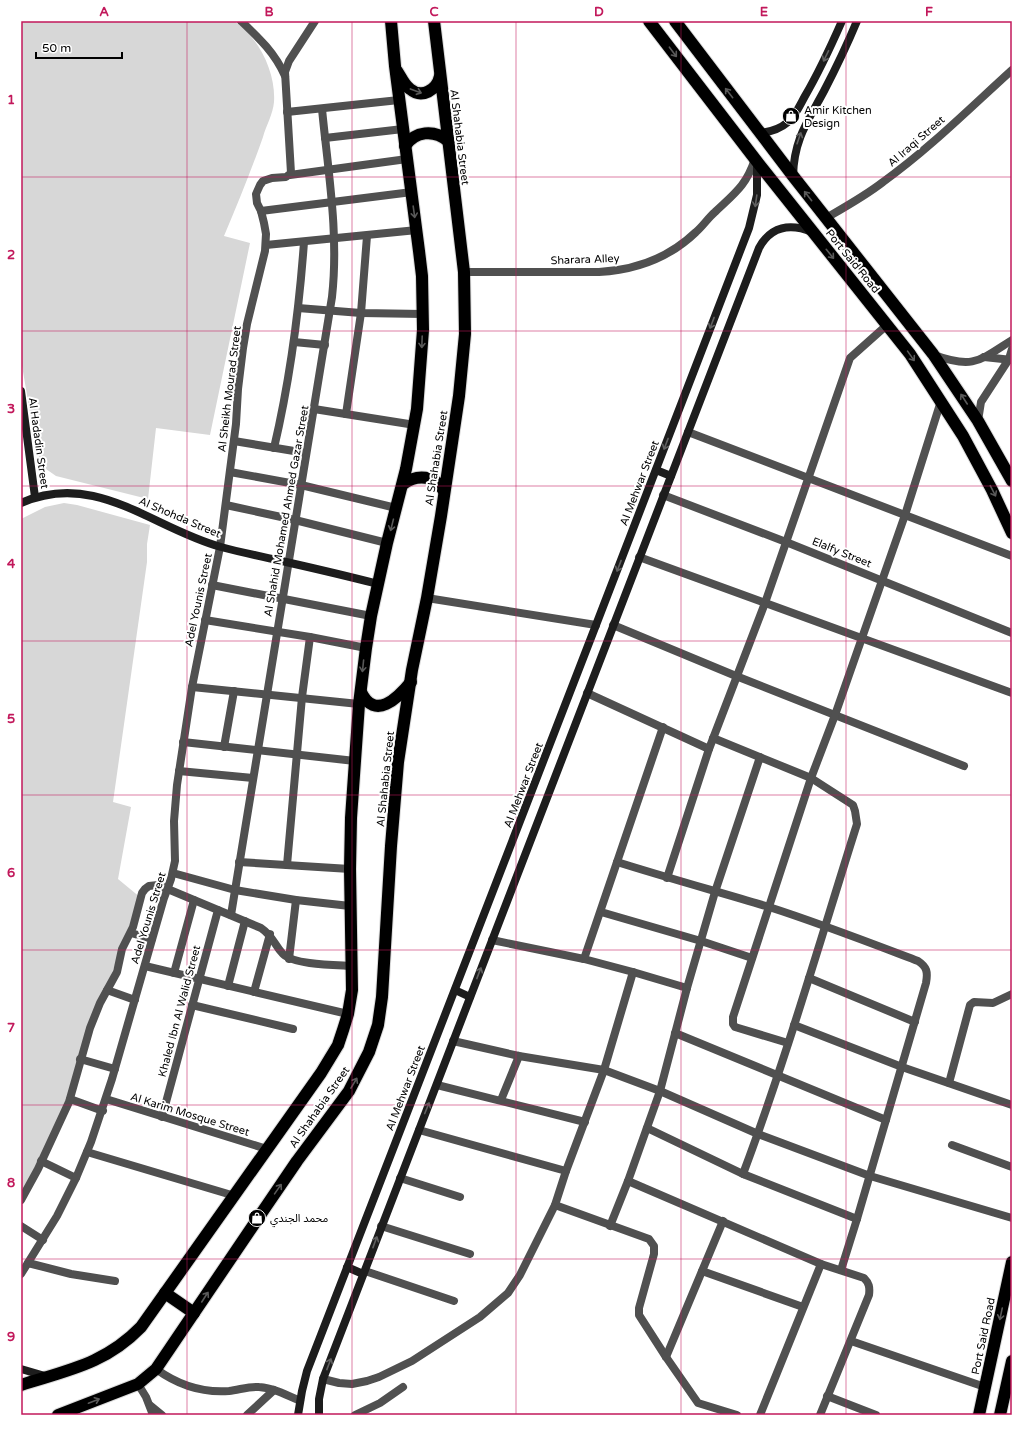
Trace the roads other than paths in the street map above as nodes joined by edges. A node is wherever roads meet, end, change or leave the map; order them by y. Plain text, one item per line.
1 (241, 21) edge
2 (315, 21) edge
3 (391, 21) edge
4 (434, 21) edge
5 (649, 21) edge
6 (675, 21) edge
7 (842, 21) edge
8 (857, 21) edge
9 (395, 66) junction
10 (1012, 70) edge
11 (285, 76) junction
12 (440, 76) junction
13 (399, 100) junction
14 (322, 109) junction
15 (287, 112) junction
16 (403, 129) junction
17 (760, 133) junction
18 (325, 138) junction
19 (448, 141) junction
20 (405, 146) junction
21 (407, 160) junction
22 (756, 160) junction
23 (328, 170) junction
24 (290, 175) junction
25 (793, 176) junction
26 (412, 192) junction
27 (331, 203) junction
28 (261, 211) junction
29 (826, 218) junction
30 (417, 230) junction
31 (813, 232) junction
32 (367, 236) junction
33 (334, 239) junction
34 (304, 242) junction
35 (266, 245) junction
36 (464, 272) junction
37 (298, 308) junction
38 (330, 310) junction
39 (361, 313) junction
40 (423, 314) junction
41 (887, 325) junction
42 (1012, 340) edge
43 (294, 342) junction
44 (325, 345) junction
45 (1012, 349) edge
46 (933, 354) junction
47 (984, 357) junction
48 (1011, 360) edge
49 (21, 392) edge
50 (941, 401) junction
51 (314, 409) junction
52 (346, 414) junction
53 (978, 421) junction
54 (415, 425) junction
55 (688, 432) junction
56 (234, 441) junction
57 (274, 448) junction
58 (306, 453) junction
59 (1004, 462) junction
60 (982, 469) junction
61 (656, 470) junction
62 (230, 472) junction
63 (671, 476) junction
64 (809, 478) junction
65 (1012, 481) edge
66 (403, 484) junction
67 (301, 486) junction
68 (444, 491) junction
69 (664, 495) junction
70 (35, 497) junction
71 (21, 503) edge
72 (226, 505) junction
73 (396, 508) junction
74 (906, 515) junction
75 (295, 520) junction
76 (1012, 533) edge
77 (786, 542) junction
78 (387, 543) junction
79 (220, 547) junction
80 (1012, 556) edge
81 (639, 557) junction
82 (288, 562) junction
83 (883, 580) junction
84 (378, 584) junction
85 (212, 585) junction
86 (282, 598) junction
87 (427, 598) junction
88 (765, 603) junction
89 (371, 616) junction
90 (205, 620) junction
91 (613, 625) junction
92 (596, 626) junction
93 (276, 632) junction
94 (1012, 632) edge
95 (310, 637) junction
96 (862, 638) junction
97 (366, 648) junction
98 (736, 676) junction
99 (410, 682) junction
100 (192, 687) junction
101 (234, 691) junction
102 (587, 693) junction
103 (1012, 693) edge
104 (266, 694) junction
105 (302, 697) junction
106 (360, 698) junction
107 (835, 715) junction
108 (663, 727) junction
109 (713, 738) junction
110 (183, 742) junction
111 (224, 747) junction
112 (709, 749) junction
113 (257, 751) junction
114 (297, 755) junction
115 (760, 757) junction
116 (355, 761) junction
117 (964, 766) dead end
118 (179, 771) junction
119 (253, 778) junction
120 (811, 778) junction
121 (239, 862) junction
122 (617, 862) junction
123 (287, 865) junction
124 (350, 868) junction
125 (173, 873) junction
126 (667, 878) junction
127 (167, 889) junction
128 (235, 890) junction
129 (715, 892) junction
130 (194, 900) junction
131 (296, 900) junction
132 (350, 906) junction
133 (768, 907) junction
134 (218, 910) junction
135 (600, 912) junction
136 (231, 915) junction
137 (245, 921) junction
138 (825, 926) junction
139 (131, 933) junction
140 (270, 934) junction
141 (152, 939) junction
142 (492, 940) junction
143 (701, 941) junction
144 (752, 958) junction
145 (289, 959) junction
146 (584, 959) junction
147 (144, 966) junction
148 (352, 966) junction
149 (633, 972) junction
150 (174, 973) junction
151 (809, 978) junction
152 (199, 979) junction
153 (228, 986) junction
154 (687, 988) junction
155 (107, 990) junction
156 (455, 990) junction
157 (254, 992) junction
158 (1012, 994) edge
159 (470, 997) junction
160 (135, 1000) junction
161 (192, 1005) junction
162 (348, 1014) junction
163 (915, 1022) junction
164 (794, 1025) junction
165 (293, 1029) dead end
166 (675, 1033) junction
167 (453, 1041) junction
168 (788, 1043) junction
169 (519, 1056) junction
170 (80, 1058) junction
171 (902, 1068) junction
172 (115, 1069) junction
173 (604, 1070) junction
174 (777, 1076) junction
175 (949, 1083) junction
176 (437, 1085) junction
177 (660, 1091) junction
178 (70, 1099) junction
179 (106, 1099) junction
180 (500, 1100) junction
181 (1012, 1105) edge
182 (103, 1111) junction
183 (162, 1117) junction
184 (886, 1120) junction
185 (585, 1122) junction
186 (647, 1128) junction
187 (419, 1130) junction
188 (758, 1134) junction
189 (952, 1145) dead end
190 (267, 1149) junction
191 (87, 1152) junction
192 (41, 1161) junction
193 (1012, 1167) edge
194 (566, 1171) junction
195 (743, 1174) junction
196 (870, 1176) junction
197 (76, 1178) junction
198 (400, 1178) junction
199 (628, 1181) junction
200 (234, 1196) junction
201 (460, 1197) dead end
202 (21, 1200) edge
203 (555, 1205) junction
204 (1012, 1218) edge
205 (857, 1219) junction
206 (723, 1221) junction
207 (21, 1226) edge
208 (381, 1226) junction
209 (610, 1226) junction
210 (43, 1240) junction
211 (470, 1254) dead end
212 (1012, 1262) edge
213 (28, 1263) junction
214 (821, 1264) junction
215 (347, 1267) junction
216 (841, 1270) junction
217 (702, 1271) junction
218 (364, 1272) junction
219 (21, 1274) edge
220 (115, 1281) dead end
221 (165, 1293) junction
222 (454, 1301) dead end
223 (804, 1307) junction
224 (194, 1313) junction
225 (851, 1341) junction
226 (666, 1357) junction
227 (1012, 1361) edge
228 (21, 1369) edge
229 (156, 1369) junction
230 (48, 1377) junction
231 (323, 1379) junction
232 (138, 1384) junction
233 (21, 1385) edge
234 (403, 1387) dead end
235 (985, 1387) junction
236 (274, 1390) junction
237 (827, 1396) junction
238 (300, 1401) junction
239 (149, 1404) junction
240 (58, 1415) edge
241 (154, 1415) edge
242 (162, 1415) edge
243 (247, 1415) edge
244 (298, 1415) edge
245 (319, 1415) edge
246 (355, 1415) edge
247 (737, 1415) edge
248 (760, 1415) edge
249 (820, 1415) edge
250 (876, 1415) edge
251 (978, 1415) edge
252 (1000, 1415) edge

1 - 11 street
2 - 11 street
3 - 9 highway, Al Shahabia Street
4 - 12 highway, Al Shahabia Street
5 -> 22 highway, Port Said Road
17 -> 6 highway, Port Said Road
7 -> 17 main road
25 -> 8 main road
9 -> 12 highway
9 - 13 highway, Al Shahabia Street
10 - 29 street, Al Iraqi Street
11 - 15 street
12 - 19 highway, Al Shahabia Street
13 - 14 street
13 - 16 highway, Al Shahabia Street
14 - 15 street
14 - 18 street, Al Shahid Mohamed Ahmed Gazar Street
15 - 24 street
16 - 18 street
16 - 20 highway, Al Shahabia Street
17 - 25 highway, Port Said Road
18 - 23 street, Al Shahid Mohamed Ahmed Gazar Street
19 - 20 highway
19 - 36 highway, Al Shahabia Street
20 - 21 highway, Al Shahabia Street
21 - 23 street, Al Sheikh Mourad Street
21 - 26 highway, Al Shahabia Street
22 - 31 highway, Port Said Road
22 - 36 street, Sharara Alley
22 -> 61 main road, Al Mehwar Street
23 - 24 street, Al Sheikh Mourad Street
23 - 27 street, Al Shahid Mohamed Ahmed Gazar Street
24 - 28 street, Al Sheikh Mourad Street
29 -> 25 highway, Port Said Road
26 - 27 street
26 -> 30 highway, Al Shahabia Street
27 - 28 street
27 - 33 street, Al Shahid Mohamed Ahmed Gazar Street
28 - 35 street, Al Sheikh Mourad Street
29 - 46 highway, Port Said Road
30 - 32 street
30 - 40 highway, Al Shahabia Street
31 -> 41 highway, Port Said Road
31 - 55 main road
32 - 33 street
32 - 39 street
33 - 34 street
33 - 38 street, Al Shahid Mohamed Ahmed Gazar Street
34 - 35 street
34 - 37 street
35 - 56 street, Al Sheikh Mourad Street
36 - 68 highway, Al Shahabia Street
37 - 38 street
37 - 43 street
38 - 39 street
38 - 44 street, Al Shahid Mohamed Ahmed Gazar Street
39 - 40 street
39 - 52 street
40 -> 54 highway, Al Shahabia Street
41 -> 50 highway, Port Said Road
41 - 64 street
42 - 47 street
43 - 44 street
43 - 57 street
44 - 51 street, Al Shahid Mohamed Ahmed Gazar Street
45 - 48 street
46 - 47 street
53 -> 46 highway, Port Said Road
47 - 48 street
48 - 53 street
49 - 70 main road, Al Hadadin Street
50 - 60 highway, Port Said Road
50 - 74 street
51 - 52 street
51 - 58 street, Al Shahid Mohamed Ahmed Gazar Street
52 - 54 street
53 - 59 highway, Port Said Road
54 - 66 highway, Al Shahabia Street
55 - 63 main road
55 - 64 street
56 - 57 street
56 - 62 street, Al Sheikh Mourad Street
57 - 58 street
58 - 67 street, Al Shahid Mohamed Ahmed Gazar Street
59 - 60 highway
59 - 65 highway, Port Said Road
60 -> 76 highway, Port Said Road
61 - 63 main road
61 -> 92 main road, Al Mehwar Street
62 - 67 street
62 - 72 street, Al Sheikh Mourad Street
63 - 69 main road
64 - 74 street
64 - 77 street
66 - 68 highway
66 - 73 highway, Al Shahabia Street
67 - 73 street
67 - 75 street, Al Shahid Mohamed Ahmed Gazar Street
68 - 87 highway, Al Shahabia Street
69 - 77 street, Elalfy Street
69 - 81 main road
70 - 71 main road, Al Shohda Street
70 - 79 main road, Al Shohda Street
72 - 75 street
72 - 79 street, Al Sheikh Mourad Street
73 -> 78 highway, Al Shahabia Street
74 - 80 street
74 - 83 street
75 - 78 street
75 - 82 street, Al Shahid Mohamed Ahmed Gazar Street
77 - 83 street, Elalfy Street
77 - 88 street
78 - 84 highway, Al Shahabia Street
79 - 82 main road, Al Shohda Street
79 - 85 street, Adel Younis Street
81 - 88 street
81 - 91 main road
82 - 84 main road, Al Shohda Street
82 - 86 street, Al Shahid Mohamed Ahmed Gazar Street
83 - 94 street, Elalfy Street
83 - 96 street
84 - 89 highway, Al Shahabia Street
85 - 86 street
85 - 90 street, Adel Younis Street
86 - 89 street
86 - 93 street, Al Shahid Mohamed Ahmed Gazar Street
87 - 92 street
87 - 99 highway, Al Shahabia Street
88 - 96 street
88 - 98 street
89 - 97 highway, Al Shahabia Street
90 - 93 street
90 - 100 street, Adel Younis Street
91 - 98 street
91 - 102 main road
92 - 156 main road, Al Mehwar Street
93 - 95 street
93 - 104 street, Al Shahid Mohamed Ahmed Gazar Street
95 - 97 street
95 - 105 street
96 - 103 street
96 - 107 street
97 -> 106 highway, Al Shahabia Street
98 - 107 street
98 - 109 street
99 - 106 highway
224 -> 99 highway, Al Shahabia Street
100 - 101 street
100 - 110 street, Adel Younis Street
101 - 104 street
101 - 111 street
102 - 108 street
102 - 142 main road
104 - 105 street
104 - 113 street, Al Shahid Mohamed Ahmed Gazar Street
105 - 106 street
105 - 114 street
106 - 116 highway, Al Shahabia Street
107 - 117 street
107 - 120 street
108 - 112 street
108 - 122 street
109 - 112 street
109 - 115 street
110 - 111 street
110 - 118 street, Adel Younis Street
111 - 113 street
112 - 126 street
113 - 114 street
113 - 119 street, Al Shahid Mohamed Ahmed Gazar Street
114 - 116 street
114 - 123 street
115 - 120 street
115 - 129 street
116 - 124 highway, Al Shahabia Street
118 - 119 street
118 - 125 street, Adel Younis Street
119 - 121 street, Al Shahid Mohamed Ahmed Gazar Street
120 - 133 street
120 - 138 street
121 - 123 street
121 - 128 street, Al Shahid Mohamed Ahmed Gazar Street
122 - 126 street
122 - 135 street
123 - 124 street
124 - 132 highway, Al Shahabia Street
125 - 127 street, Adel Younis Street
125 - 128 street
126 - 129 street
127 - 130 street
127 - 139 street
127 - 141 street, Adel Younis Street
128 - 131 street
128 - 136 street, Al Shahid Mohamed Ahmed Gazar Street
129 - 133 street
129 - 143 street
130 - 134 street
130 - 150 street
131 - 132 street
131 - 145 street
132 - 148 highway, Al Shahabia Street
133 - 138 street
133 - 144 street
134 - 136 street
134 - 152 street, Khaled Ibn Al Walid Street
135 - 143 street
135 - 146 street
136 - 137 street
137 - 140 street
137 - 153 street
138 - 151 street
138 - 163 street
139 - 141 street
139 - 155 street
140 - 145 street
140 - 157 street
141 - 147 street, Adel Younis Street
142 - 146 street
159 -> 142 main road
143 - 144 street
143 - 154 street
144 - 168 street
145 - 148 street
146 - 149 street
147 - 150 street
147 - 160 street, Adel Younis Street
148 - 162 highway, Al Shahabia Street
149 - 154 street
149 - 173 street
150 - 152 street
151 - 163 street
151 - 164 street
152 - 153 street
152 - 161 street, Khaled Ibn Al Walid Street
153 - 157 street
154 - 166 street
155 - 160 street
155 - 170 street
156 - 159 main road
156 - 215 main road, Al Mehwar Street
157 - 162 street
158 - 175 street
159 - 167 main road
160 - 172 street, Adel Younis Street
161 - 165 street
161 - 183 street, Khaled Ibn Al Walid Street
162 - 190 highway, Al Shahabia Street
163 - 171 street
164 - 168 street
164 - 171 street
166 - 174 street
166 - 177 street
167 - 169 street
167 - 176 main road
168 - 174 street
169 - 173 street
169 - 180 street
170 - 172 street
170 - 178 street
171 - 175 street
171 - 184 street
172 - 179 street, Adel Younis Street
173 - 177 street
173 - 185 street
174 - 184 street
174 - 188 street
175 - 181 street
176 - 180 street
187 -> 176 main road
177 - 186 street
177 - 188 street
178 - 182 street
178 - 192 street
179 - 182 street, Adel Younis Street
179 - 183 street, Al Karim Mosque Street
180 - 185 street
182 - 191 street, Adel Younis Street
183 - 190 street, Al Karim Mosque Street
184 - 196 street
185 - 194 street
186 - 195 street
186 - 199 street
187 - 194 street
187 - 198 main road
188 - 195 street
188 - 196 street
189 - 193 street
190 - 200 highway, Al Shahabia Street
191 - 197 street, Adel Younis Street
191 - 200 street
192 - 197 street
192 - 202 street
194 - 203 street
195 - 205 street
196 - 204 street
196 - 205 street
197 - 210 street, Adel Younis Street
198 - 201 street
198 - 208 main road
199 - 206 street
199 - 209 street
200 - 221 highway, Al Shahabia Street
203 - 209 street
203 - 231 street
205 - 216 street
206 - 214 street
206 - 217 street
207 - 210 street
208 - 211 street
218 -> 208 main road
209 - 226 street
210 - 213 street, Adel Younis Street
212 -> 235 highway, Port Said Road
213 - 219 street, Adel Younis Street
213 - 220 street
214 - 216 street
214 - 223 street
215 - 218 main road
215 - 238 main road, Al Mehwar Street
216 - 225 street
217 - 223 street
217 - 226 street
218 - 222 street
231 -> 218 main road
221 - 224 highway
221 - 230 highway, Al Shahabia Street
223 - 248 street
224 - 229 highway, Al Shahabia Street
225 - 235 street
225 - 237 street
226 - 247 street
227 - 252 highway
228 - 230 main road
229 - 232 highway, Al Shahabia Street
229 - 236 street
230 - 233 highway, Al Shahabia Street
231 - 245 main road
232 - 239 street
240 -> 232 highway, Al Shahabia Street
234 - 246 street
235 - 251 highway, Port Said Road
236 - 238 street
236 - 243 street
237 - 249 street
237 - 250 street
238 - 244 main road, Al Mehwar Street
239 - 241 street
239 - 242 street

